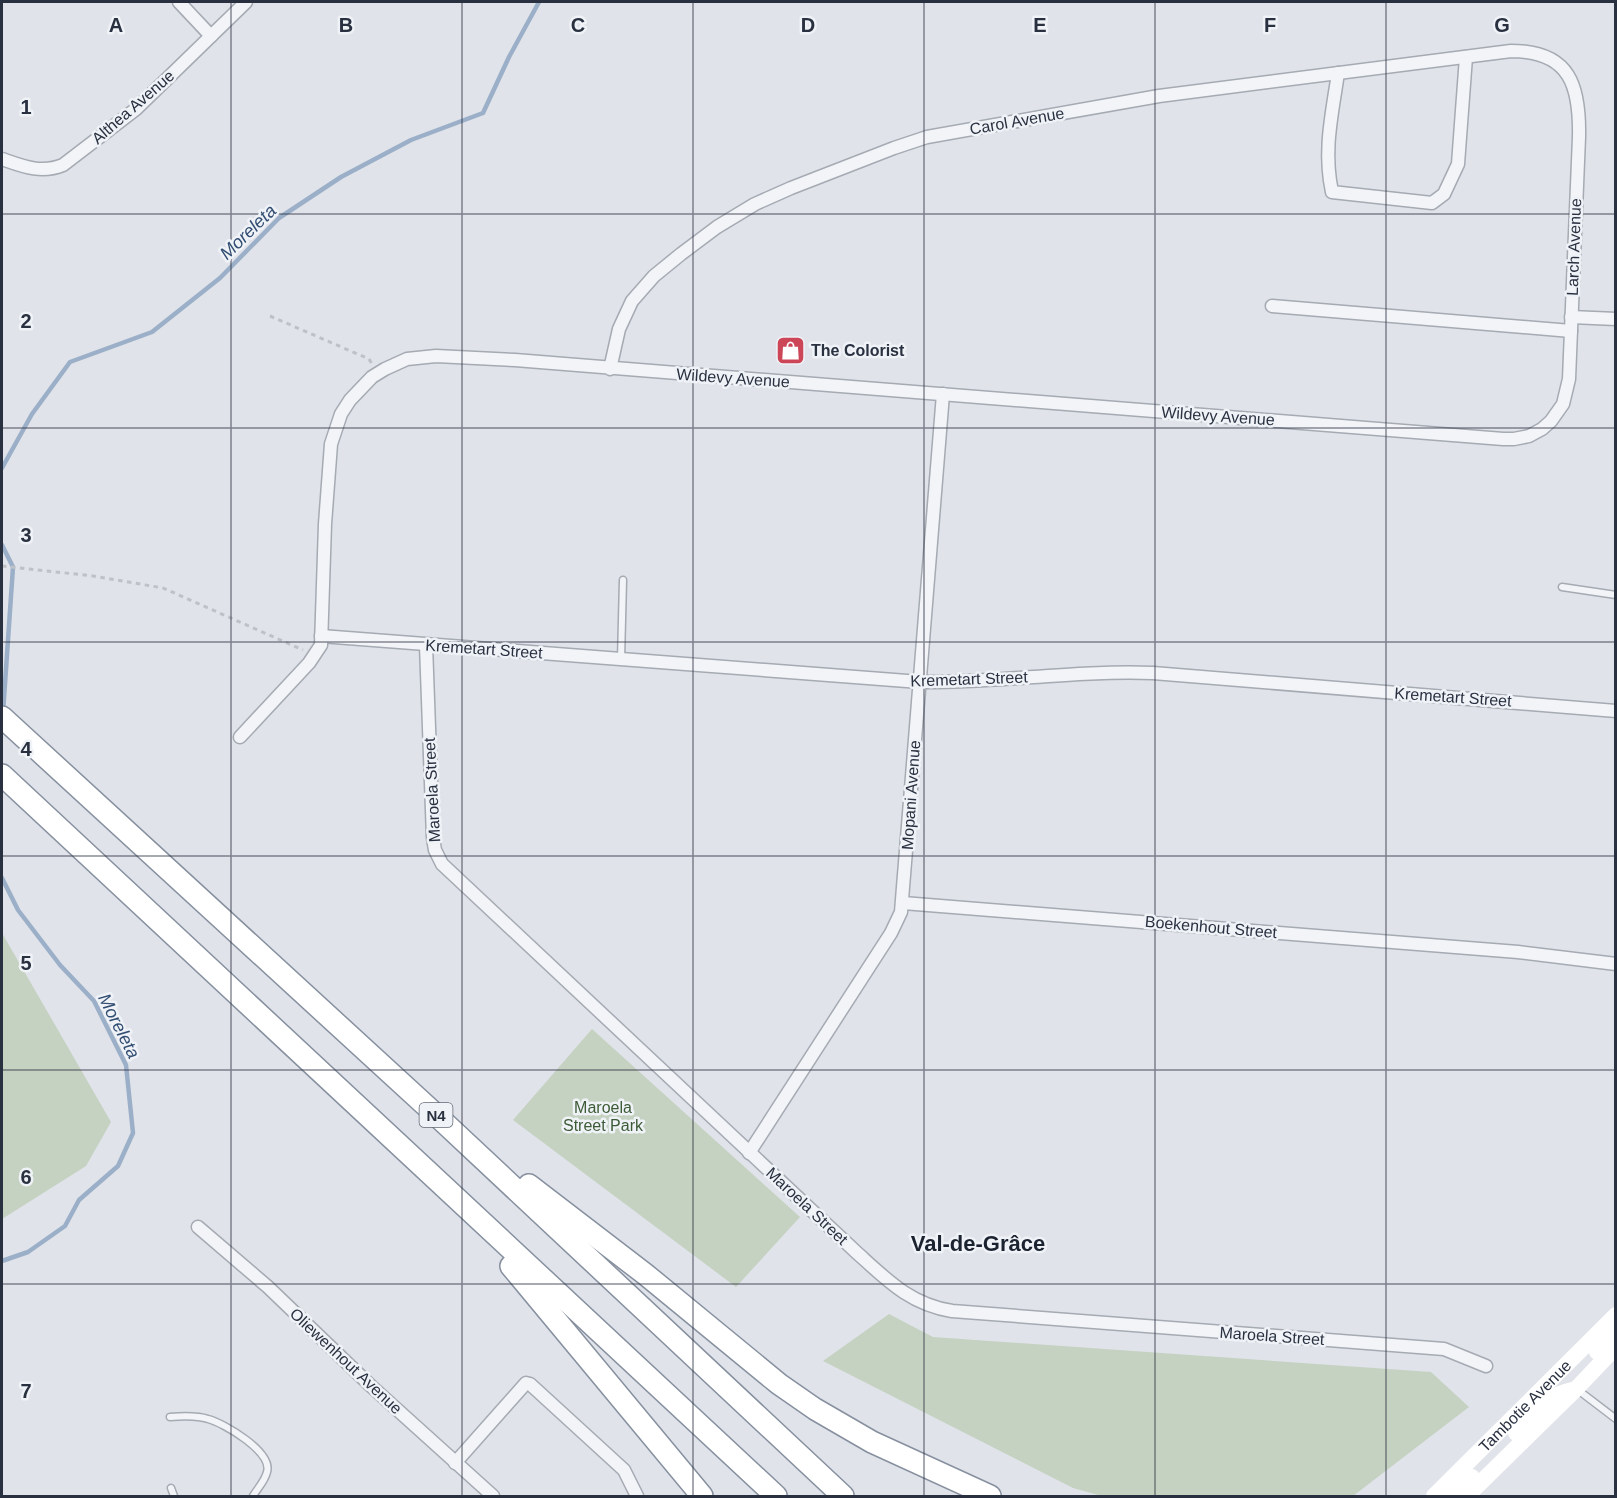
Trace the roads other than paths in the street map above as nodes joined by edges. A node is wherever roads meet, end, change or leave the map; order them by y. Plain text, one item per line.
1 (179, 2) edge
2 (246, 2) edge
3 (211, 36) junction
4 (1518, 51) joint
5 (1466, 57) junction
6 (1338, 73) junction
7 (2, 159) edge
8 (1272, 306) dead end
9 (1571, 317) junction
10 (1616, 319) edge
11 (1571, 331) junction
12 (610, 369) junction
13 (943, 394) junction
14 (1503, 439) joint
15 (623, 580) dead end
16 (1562, 587) dead end
17 (1616, 594) edge
18 (321, 636) junction
19 (426, 645) junction
20 (621, 659) junction
21 (920, 682) junction
22 (1616, 711) edge
23 (2, 717) edge
24 (240, 737) dead end
25 (2, 775) edge
26 (903, 903) junction
27 (1518, 952) junction
28 (1616, 955) edge
29 (1616, 964) edge
30 (435, 1114) junction
31 (750, 1153) junction
32 (458, 1201) junction
33 (198, 1227) dead end
34 (1616, 1315) edge
35 (1616, 1332) edge
36 (1616, 1347) edge
37 (1486, 1366) dead end
38 (1576, 1389) junction
39 (170, 1417) dead end
40 (1616, 1419) edge
41 (455, 1463) junction
42 (171, 1488) dead end
43 (174, 1497) edge
44 (253, 1497) edge
45 (493, 1497) edge
46 (636, 1497) edge
47 (702, 1497) edge
48 (776, 1497) edge
49 (843, 1497) edge
50 (990, 1497) edge
51 (1434, 1497) edge
52 (1451, 1497) edge
53 (1467, 1497) edge

1 - 3 street
2 - 3 street, Althea Avenue
3 - 7 street, Althea Avenue
4 - 5 street, Carol Avenue
4 - 9 street, Larch Avenue
5 - 6 street, Carol Avenue
5 - 6 street
6 - 12 street, Carol Avenue
8 - 11 street
9 - 10 street
9 - 11 street, Larch Avenue
11 - 14 street, Larch Avenue
12 - 13 street, Wildevy Avenue
12 - 18 street, Wildevy Avenue
13 - 14 street, Wildevy Avenue
13 - 21 street, Mopani Avenue
15 - 20 lane
16 - 17 lane
18 - 19 street, Kremetart Street
18 - 24 street, Wildevy Avenue
19 - 20 street, Kremetart Street
19 - 31 street, Maroela Street
20 - 21 street, Kremetart Street
21 - 22 street, Kremetart Street
21 - 26 street, Mopani Avenue
23 - 30 highway, N4
25 - 32 highway
26 - 27 street, Boekenhout Street
26 - 31 street, Mopani Avenue
27 - 28 street, Boekenhout Street
27 - 29 street, Boekenhout Street
30 - 49 highway, N4
30 - 50 highway
31 - 37 street, Maroela Street
32 - 47 highway
32 - 48 highway
33 - 41 street, Oliewenhout Avenue
34 - 51 main road, Tambotie Avenue
35 - 38 main road
36 - 38 main road, Tambotie Avenue
38 - 40 lane
38 - 52 main road
38 - 53 main road, Tambotie Avenue
39 - 44 lane
41 - 45 street, Oliewenhout Avenue
41 - 46 street
42 - 43 lane

